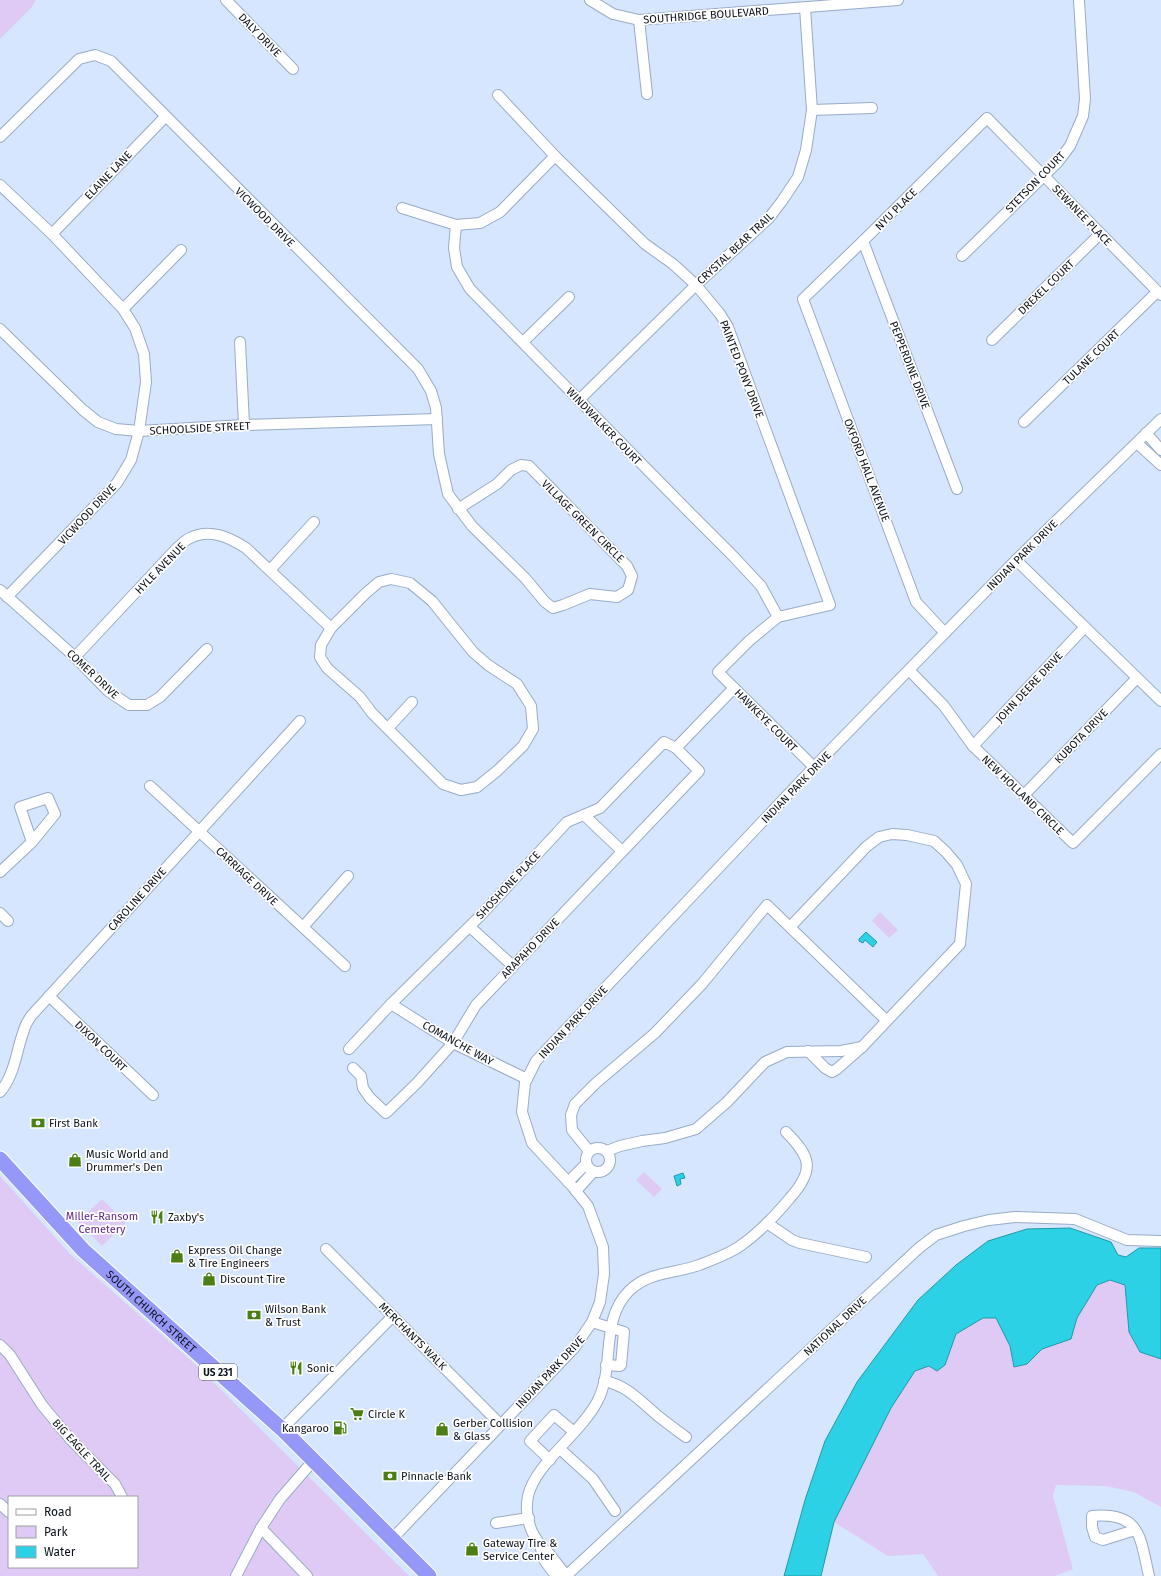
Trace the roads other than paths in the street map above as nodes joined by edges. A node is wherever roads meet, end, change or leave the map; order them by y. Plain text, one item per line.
1 (226, 0) edge
2 (590, 0) edge
3 (898, 0) edge
4 (1080, 0) edge
5 (805, 8) junction
6 (639, 20) junction
7 (293, 69) dead end
8 (648, 94) dead end
9 (498, 95) dead end
10 (872, 108) dead end
11 (812, 110) junction
12 (165, 117) junction
13 (987, 118) joint
14 (0, 137) edge
15 (555, 156) junction
16 (1044, 176) junction
17 (0, 186) edge
18 (402, 208) dead end
19 (456, 225) junction
20 (52, 234) junction
21 (1100, 234) junction
22 (863, 241) junction
23 (181, 250) dead end
24 (962, 256) dead end
25 (696, 285) junction
26 (1159, 294) edge
27 (569, 297) dead end
28 (803, 299) joint
29 (123, 309) junction
30 (0, 329) edge
31 (992, 340) dead end
32 (240, 342) dead end
33 (523, 342) junction
34 (579, 400) junction
35 (437, 419) junction
36 (1161, 419) edge
37 (1024, 422) dead end
38 (244, 425) junction
39 (139, 431) junction
40 (1146, 433) junction
41 (1137, 442) junction
42 (1161, 450) edge
43 (1161, 465) edge
44 (957, 489) dead end
45 (458, 509) junction
46 (314, 522) dead end
47 (1016, 560) junction
48 (270, 570) junction
49 (4, 594) edge
50 (778, 617) junction
51 (1085, 627) junction
52 (332, 628) junction
53 (945, 633) junction
54 (207, 649) dead end
55 (75, 657) junction
56 (909, 670) junction
57 (1137, 678) junction
58 (734, 688) junction
59 (1161, 701) edge
60 (412, 702) dead end
61 (300, 721) dead end
62 (388, 728) junction
63 (973, 746) junction
64 (676, 748) junction
65 (1161, 754) edge
66 (814, 767) junction
67 (150, 786) dead end
68 (1024, 795) junction
69 (584, 815) junction
70 (199, 831) junction
71 (32, 842) dead end
72 (622, 851) junction
73 (0, 872) edge
74 (348, 876) dead end
75 (0, 913) edge
76 (8, 921) dead end
77 (791, 926) junction
78 (303, 927) junction
79 (470, 927) junction
80 (345, 966) dead end
81 (513, 966) junction
82 (49, 996) junction
83 (392, 1004) junction
84 (886, 1020) junction
85 (453, 1043) junction
86 (862, 1047) junction
87 (349, 1049) dead end
88 (808, 1051) junction
89 (352, 1068) dead end
90 (527, 1079) junction
91 (0, 1092) edge
92 (154, 1095) dead end
93 (786, 1132) dead end
94 (590, 1151) junction
95 (607, 1151) junction
96 (0, 1159) edge
97 (590, 1168) junction
98 (568, 1182) junction
99 (576, 1191) junction
100 (767, 1223) junction
101 (1161, 1241) edge
102 (326, 1249) dead end
103 (866, 1257) dead end
104 (393, 1316) junction
105 (592, 1322) junction
106 (611, 1328) junction
107 (0, 1345) edge
108 (606, 1365) junction
109 (604, 1381) junction
110 (500, 1424) junction
111 (282, 1429) junction
112 (574, 1432) junction
113 (686, 1436) dead end
114 (560, 1449) junction
115 (550, 1460) junction
116 (314, 1461) junction
117 (121, 1496) edge
118 (0, 1504) edge
119 (8, 1511) edge
120 (615, 1511) dead end
121 (528, 1518) junction
122 (496, 1523) dead end
123 (261, 1528) junction
124 (1136, 1530) dead end
125 (392, 1539) junction
126 (236, 1576) edge
127 (307, 1576) edge
128 (429, 1576) edge
129 (563, 1576) edge
130 (1149, 1576) edge

1 - 7 street, DALY DRIVE
2 - 6 street, SOUTHRIDGE BOULEVARD
3 - 5 street, SOUTHRIDGE BOULEVARD
4 - 16 street, STETSON COURT
5 - 6 street, SOUTHRIDGE BOULEVARD
5 - 11 street, CRYSTAL BEAR TRAIL
6 - 8 street
9 - 15 street, PAINTED PONY DRIVE
10 - 11 street
11 - 25 street, CRYSTAL BEAR TRAIL
12 - 14 street, VICWOOD DRIVE
12 - 20 street, ELAINE LANE
12 - 35 street, VICWOOD DRIVE
13 - 16 street, SEWANEE PLACE
13 - 22 street, NYU PLACE
15 - 19 street
15 - 25 street, PAINTED PONY DRIVE
16 - 21 street, SEWANEE PLACE
16 - 24 street, STETSON COURT
17 - 20 street, VICWOOD DRIVE
18 - 19 street
19 - 33 street, WINDWALKER COURT
20 - 29 street, VICWOOD DRIVE
21 - 26 street, SEWANEE PLACE
21 - 31 street, DREXEL COURT
22 - 28 street, NYU PLACE
22 - 44 street, PEPPERDINE DRIVE
23 - 29 street
25 - 34 street, CRYSTAL BEAR TRAIL
25 - 50 street, PAINTED PONY DRIVE
26 - 37 street, TULANE COURT
27 - 33 street
28 - 53 street, OXFORD HALL AVENUE
29 - 39 street, VICWOOD DRIVE
30 - 39 street, SCHOOLSIDE STREET
32 - 38 street
33 - 34 street, WINDWALKER COURT
34 - 50 street, WINDWALKER COURT
35 - 38 street, SCHOOLSIDE STREET
35 - 45 street, VICWOOD DRIVE
36 - 40 street, INDIAN PARK DRIVE
38 - 39 street, SCHOOLSIDE STREET
39 - 49 street, VICWOOD DRIVE
40 - 41 street, INDIAN PARK DRIVE
40 - 42 street
41 - 43 street
41 - 47 street, INDIAN PARK DRIVE
45 - 45 street, VILLAGE GREEN CIRCLE
46 - 48 street
47 - 51 street
47 - 53 street, INDIAN PARK DRIVE
48 - 52 street, HYLE AVENUE
48 - 55 street, HYLE AVENUE
49 - 55 street, COMER DRIVE
50 - 58 street, HAWKEYE COURT
51 - 57 street
51 - 63 street, JOHN DEERE DRIVE
52 - 62 street
52 - 62 street
53 - 56 street, INDIAN PARK DRIVE
54 - 55 street, COMER DRIVE
56 - 63 street, NEW HOLLAND CIRCLE
56 - 66 street, INDIAN PARK DRIVE
57 - 59 street
57 - 68 street, KUBOTA DRIVE
58 - 64 street
58 - 66 street, HAWKEYE COURT
60 - 62 street
61 - 70 street, CAROLINE DRIVE
63 - 68 street, NEW HOLLAND CIRCLE
64 - 69 street, SHOSHONE PLACE
64 - 72 street, ARAPAHO DRIVE
65 - 68 street, NEW HOLLAND CIRCLE
66 - 90 street, INDIAN PARK DRIVE
67 - 70 street, CARRIAGE DRIVE
69 - 72 street
69 - 79 street, SHOSHONE PLACE
70 - 78 street, CARRIAGE DRIVE
70 - 82 street, CAROLINE DRIVE
71 - 73 street
72 - 81 street, ARAPAHO DRIVE
74 - 78 street
75 - 76 street
77 - 84 street
77 - 84 street
77 - 94 street
78 - 80 street, CARRIAGE DRIVE
79 - 81 street
79 - 83 street, SHOSHONE PLACE
81 - 85 street, ARAPAHO DRIVE
82 - 91 street, CAROLINE DRIVE
82 - 92 street, DIXON COURT
83 - 85 street, COMANCHE WAY
83 - 87 street, SHOSHONE PLACE
84 - 86 street
85 - 89 street, ARAPAHO DRIVE
85 - 90 street, COMANCHE WAY
86 - 88 street
86 - 88 street
88 - 95 street
90 - 98 street, INDIAN PARK DRIVE
93 - 100 street
94 - 95 street
94 - 97 street
95 - 97 street
96 - 111 highway, SOUTH CHURCH STREET / US 231
97 - 98 street
97 - 99 street
98 - 99 street, INDIAN PARK DRIVE
99 - 105 street, INDIAN PARK DRIVE
100 - 103 street
100 - 106 street
101 - 129 street, NATIONAL DRIVE
102 - 104 street, MERCHANTS WALK
104 - 110 street, MERCHANTS WALK
104 - 111 street
105 - 106 street
105 - 110 street, INDIAN PARK DRIVE
106 - 108 street
106 - 108 street
107 - 117 street, BIG EAGLE TRAIL
108 - 109 street
109 - 112 street
109 - 113 street
110 - 125 street, INDIAN PARK DRIVE
111 - 116 highway, SOUTH CHURCH STREET / US 231
112 - 114 street
112 - 115 street
114 - 115 street
114 - 120 street
115 - 121 street
116 - 123 street
116 - 125 highway, SOUTH CHURCH STREET / US 231
118 - 119 street
121 - 122 street
121 - 129 street
123 - 126 street
123 - 127 street
124 - 130 street
125 - 128 highway, SOUTH CHURCH STREET / US 231

